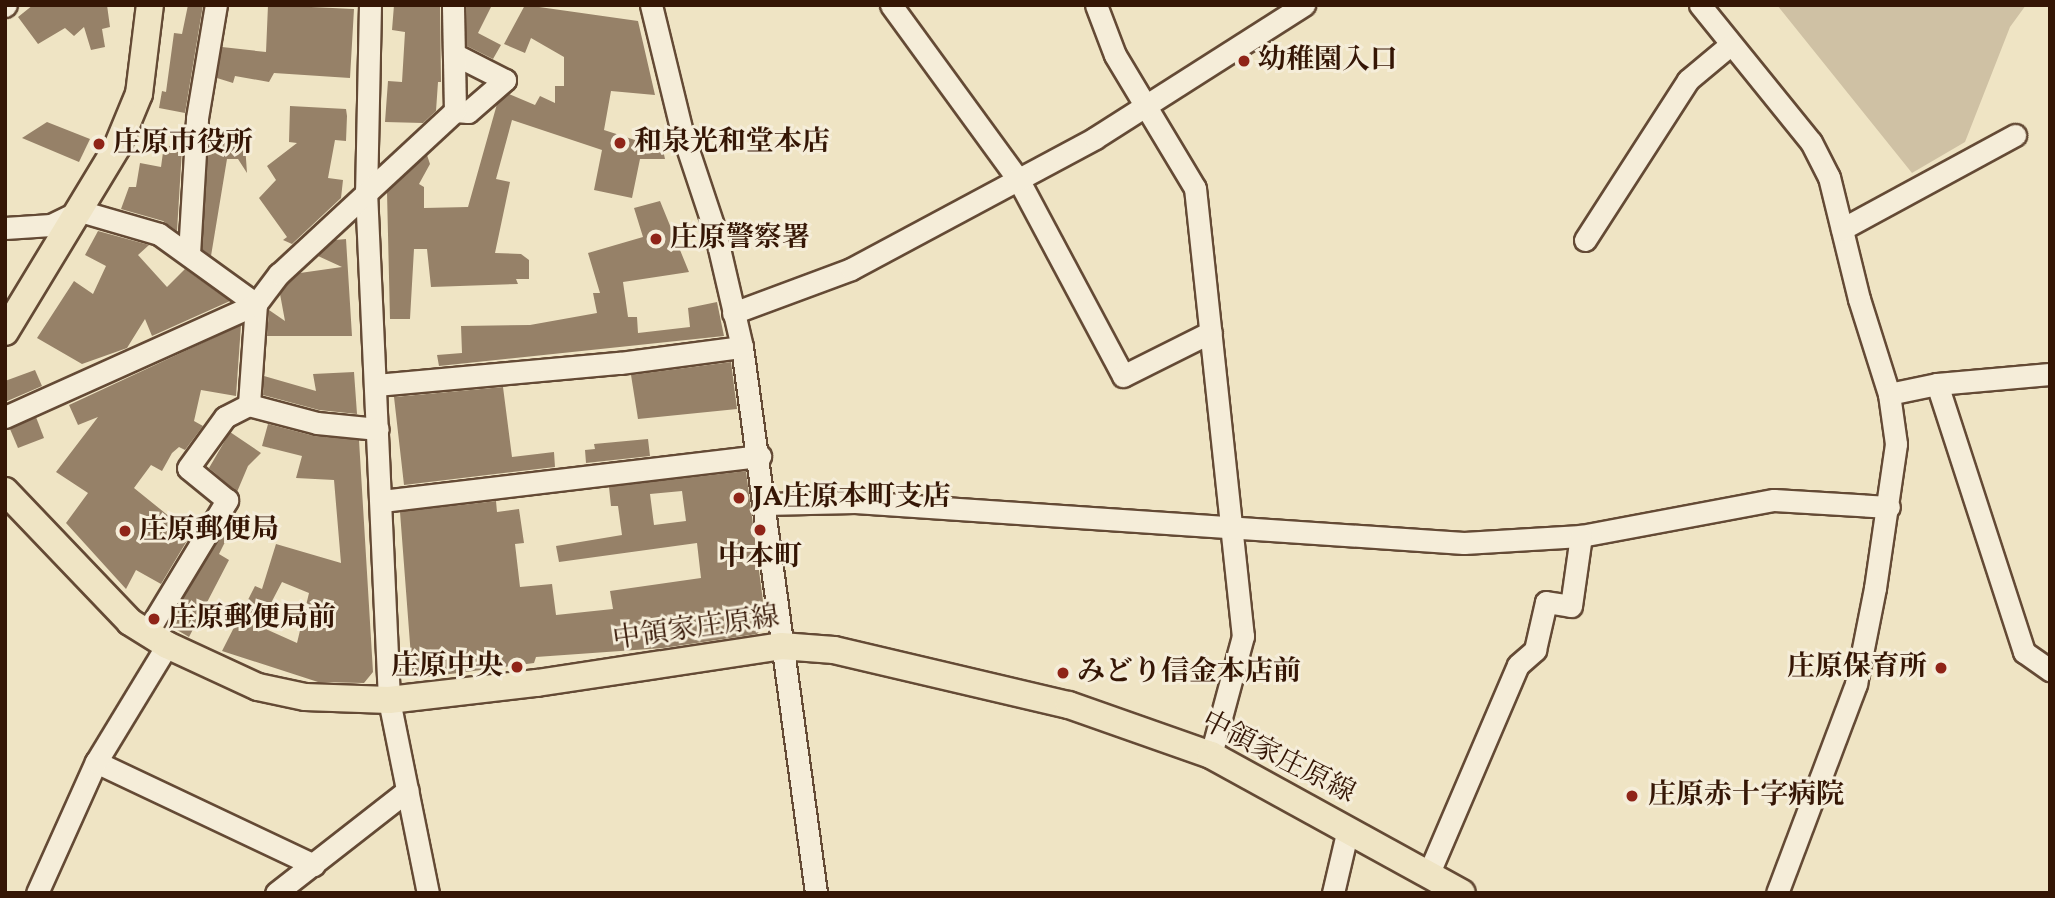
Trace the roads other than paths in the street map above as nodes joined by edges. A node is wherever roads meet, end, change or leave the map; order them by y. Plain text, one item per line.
1 (149, 5) edge
2 (216, 5) edge
3 (370, 5) edge
4 (453, 5) edge
5 (651, 5) edge
6 (891, 5) edge
7 (1096, 5) edge
8 (1304, 5) edge
9 (1700, 5) edge
10 (1730, 45) junction
11 (456, 55) junction
12 (1146, 103) junction
13 (455, 111) junction
14 (2015, 135) dead end
15 (1018, 179) junction
16 (366, 191) junction
17 (80, 211) junction
18 (5, 228) edge
19 (1842, 229) junction
20 (1585, 240) dead end
21 (190, 254) junction
22 (256, 304) junction
23 (733, 313) junction
24 (5, 332) edge
25 (1211, 332) junction
26 (742, 347) junction
27 (2050, 374) edge
28 (1937, 384) junction
29 (376, 385) junction
30 (1889, 394) junction
31 (249, 405) junction
32 (5, 417) edge
33 (378, 429) junction
34 (760, 456) junction
35 (5, 491) edge
36 (382, 501) junction
37 (764, 504) junction
38 (1889, 507) junction
39 (1234, 528) junction
40 (1581, 536) junction
41 (157, 639) junction
42 (781, 646) junction
43 (2050, 670) edge
44 (389, 699) junction
45 (1211, 755) junction
46 (96, 762) junction
47 (408, 790) junction
48 (1348, 829) junction
49 (314, 864) junction
50 (1428, 874) junction
51 (37, 893) edge
52 (276, 893) edge
53 (428, 893) edge
54 (817, 893) edge
55 (1333, 893) edge
56 (1462, 893) edge
57 (1777, 893) edge

1 - 17 main road
2 - 21 street
3 - 16 street
4 - 11 street
5 - 23 street
6 - 15 street
7 - 12 street
8 - 12 street
9 - 10 street
10 - 19 street
10 - 20 street
11 - 13 street
11 - 13 street
12 - 15 street
12 - 25 street
13 - 16 street
14 - 19 street
15 - 23 street
15 - 25 street
16 - 22 street
16 - 29 street
17 - 18 street
17 - 21 street
17 - 24 main road
19 - 30 street
21 - 22 street
22 - 31 street
22 - 32 street
23 - 26 street
25 - 39 street
26 - 29 street
26 - 34 street
27 - 28 street
28 - 30 street
28 - 43 street
29 - 33 street
30 - 38 street
31 - 33 street
31 - 41 street
33 - 36 street
34 - 36 street
34 - 37 street
35 - 41 main road, 中領家庄原線
36 - 44 street
37 - 39 street
37 - 42 street
38 - 40 street
38 - 57 street
39 - 40 street
39 - 45 street
40 - 50 street
41 - 44 main road, 中領家庄原線
41 - 46 street
42 - 44 main road, 中領家庄原線
42 - 45 main road, 中領家庄原線
42 - 54 street
44 - 47 street
45 - 48 main road, 中領家庄原線
46 - 49 street
46 - 51 street
47 - 49 street
47 - 53 street
48 - 50 main road, 中領家庄原線
48 - 55 street
49 - 52 street
50 - 56 main road, 中領家庄原線

